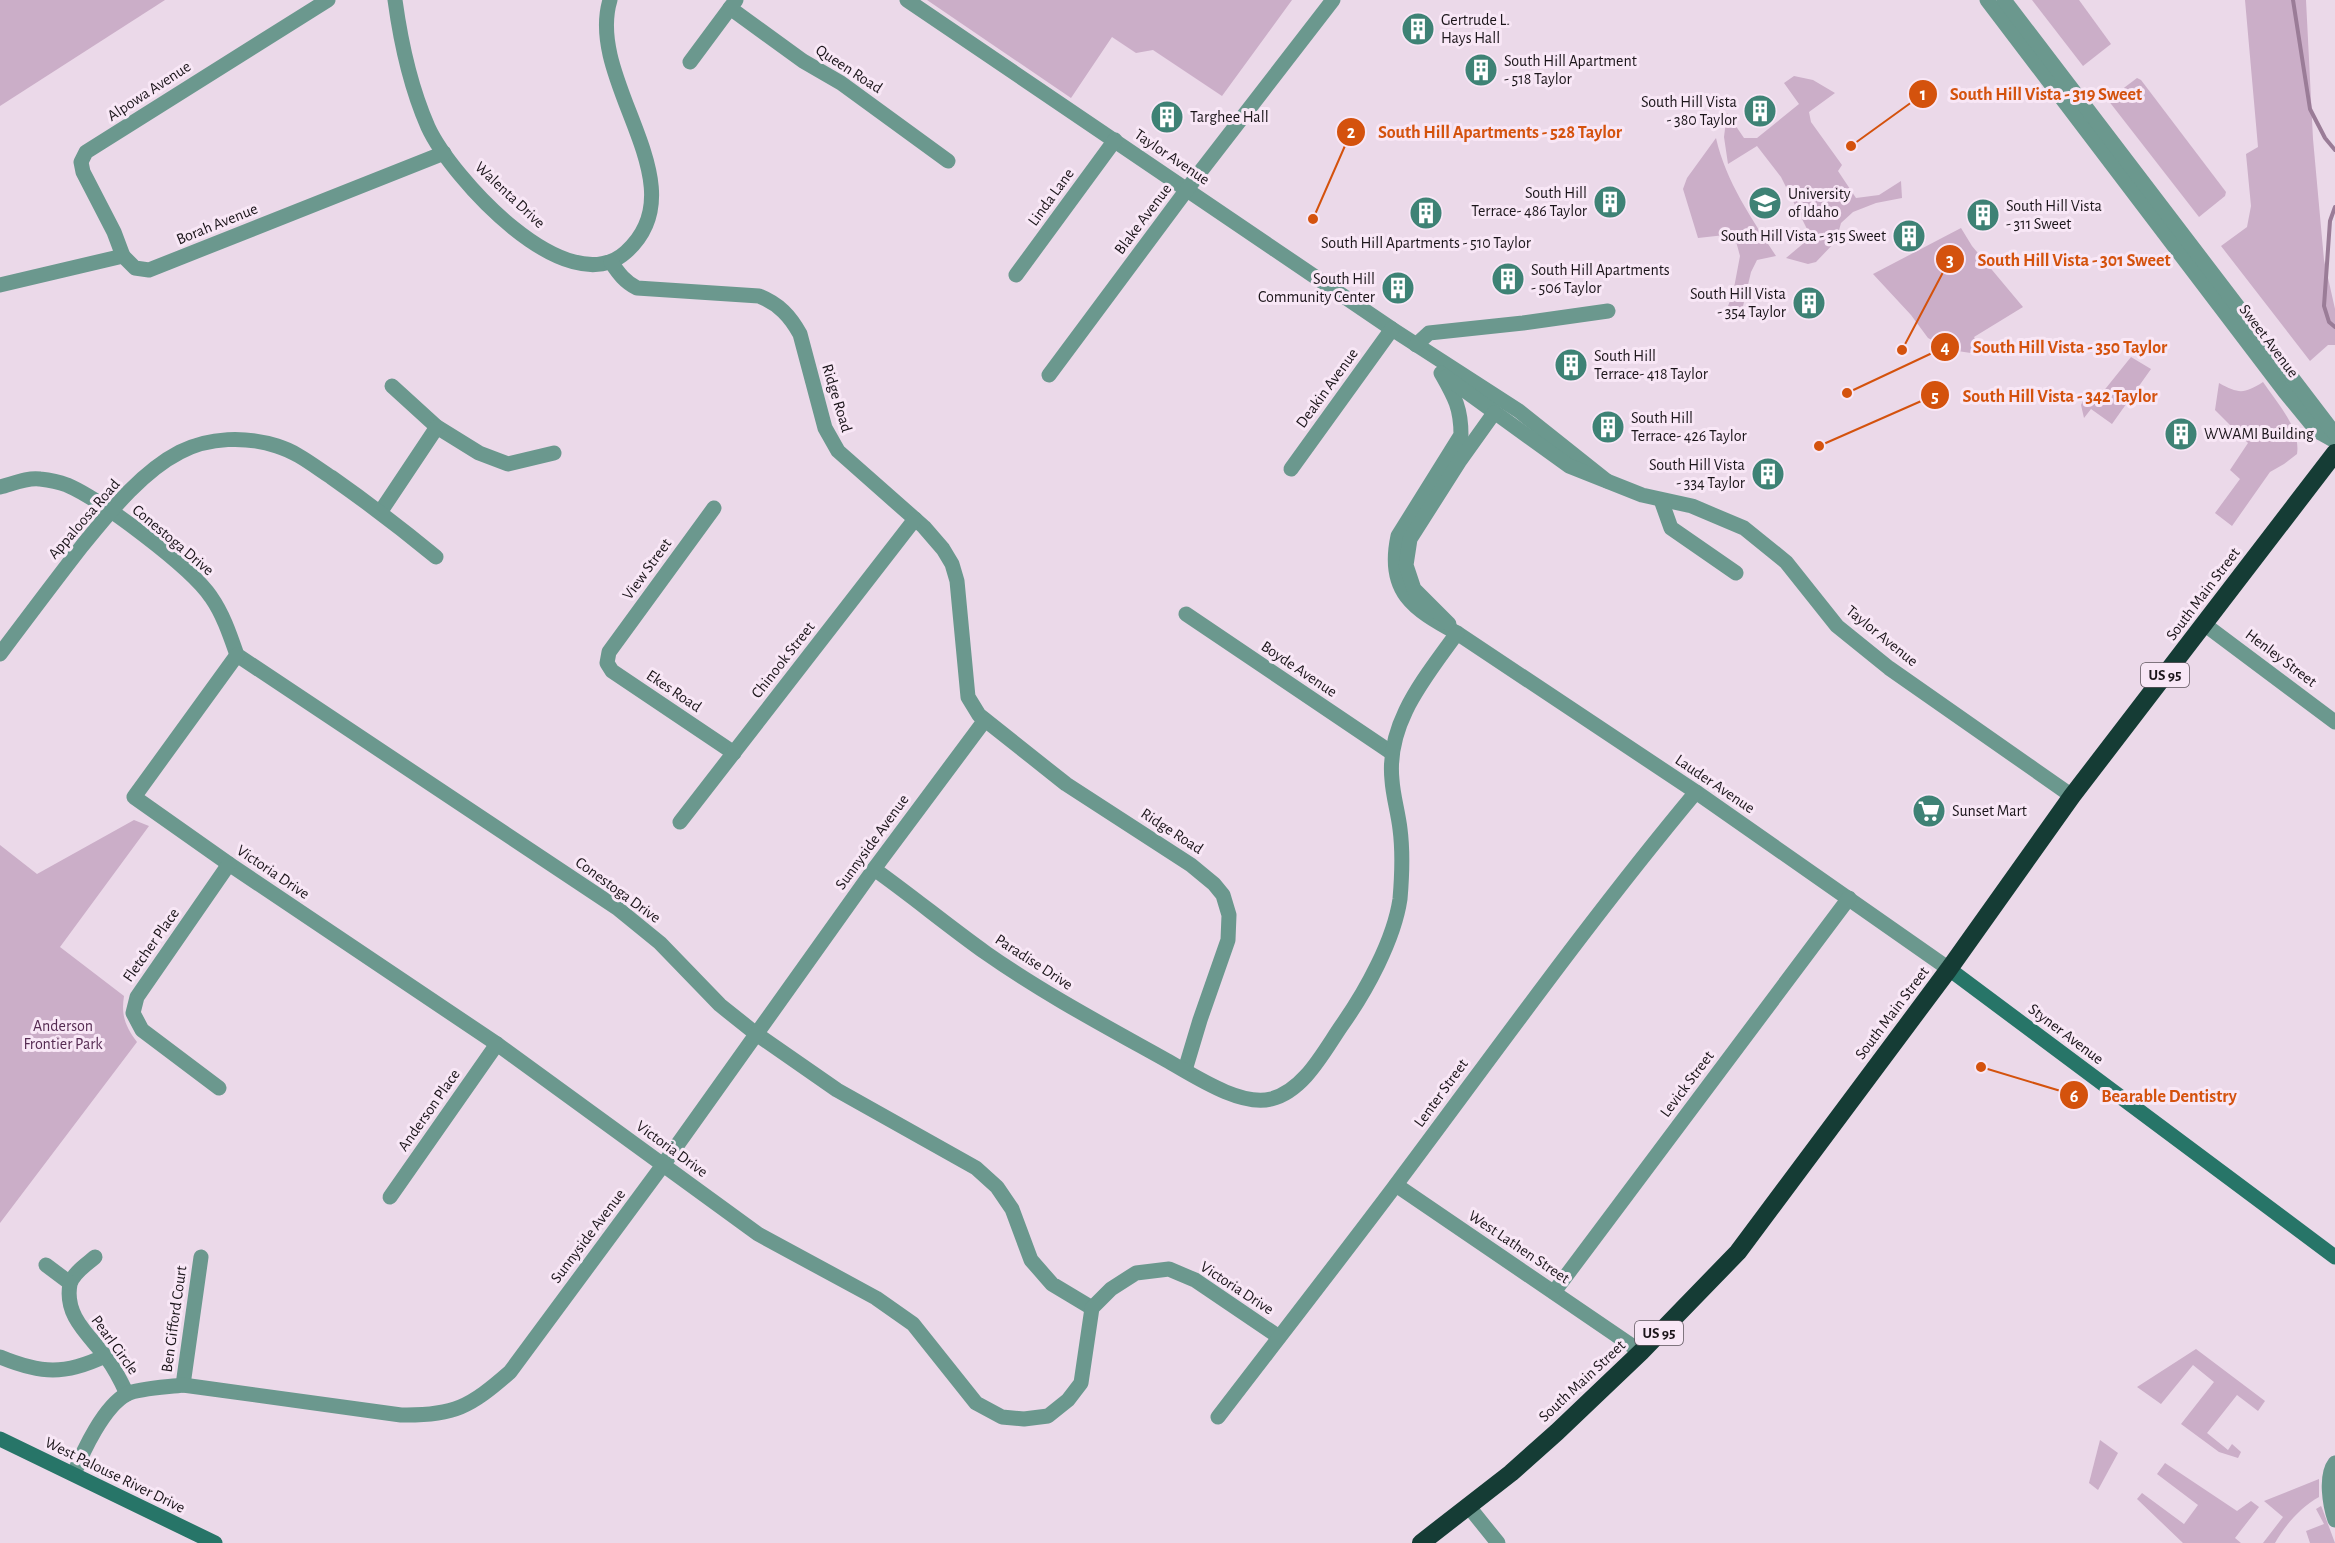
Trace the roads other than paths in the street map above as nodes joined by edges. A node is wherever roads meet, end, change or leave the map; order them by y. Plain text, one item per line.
1 (328, 0) edge
2 (395, 0) edge
3 (610, 0) edge
4 (907, 0) edge
5 (1333, 0) edge
6 (1987, 0) edge
7 (2004, 0) edge
8 (733, 4) edge
9 (690, 62) dead end
10 (2072, 100) junction
11 (1115, 140) junction
12 (444, 153) junction
13 (948, 161) dead end
14 (1188, 190) junction
15 (2187, 251) junction
16 (123, 256) junction
17 (611, 262) junction
18 (1016, 275) dead end
19 (0, 285) edge
20 (1608, 311) dead end
21 (1392, 329) junction
22 (1416, 345) junction
23 (1440, 373) junction
24 (1049, 375) dead end
25 (1479, 384) junction
26 (393, 386) dead end
27 (1494, 413) junction
28 (437, 428) junction
29 (2335, 434) edge
30 (2335, 441) edge
31 (554, 453) dead end
32 (2335, 453) edge
33 (1291, 469) dead end
34 (1607, 481) junction
35 (0, 487) edge
36 (1661, 500) junction
37 (714, 508) dead end
38 (110, 512) junction
39 (381, 512) junction
40 (915, 519) junction
41 (436, 558) dead end
42 (1736, 573) dead end
43 (1186, 614) dead end
44 (2204, 624) junction
45 (1457, 633) junction
46 (609, 652) joint
47 (0, 654) edge
48 (237, 655) junction
49 (985, 720) junction
50 (2335, 722) edge
51 (734, 753) junction
52 (1392, 753) junction
53 (1696, 792) junction
54 (2072, 796) junction
55 (680, 822) dead end
56 (229, 864) junction
57 (874, 869) junction
58 (1849, 898) junction
59 (1949, 969) junction
60 (755, 1034) junction
61 (497, 1044) junction
62 (1185, 1070) junction
63 (219, 1088) dead end
64 (663, 1165) junction
65 (1396, 1185) junction
66 (390, 1197) dead end
67 (95, 1257) dead end
68 (201, 1257) dead end
69 (2335, 1257) edge
70 (46, 1265) dead end
71 (70, 1283) junction
72 (1554, 1292) junction
73 (1092, 1308) junction
74 (1280, 1337) junction
75 (1641, 1352) junction
76 (105, 1356) junction
77 (0, 1357) edge
78 (183, 1385) junction
79 (128, 1394) junction
80 (1218, 1417) dead end
81 (0, 1439) edge
82 (2335, 1463) edge
83 (74, 1474) junction
84 (1469, 1507) junction
85 (2335, 1520) edge
86 (215, 1543) edge
87 (1421, 1543) edge
88 (1498, 1543) edge

1 - 16 street, Alpowa Avenue
2 - 12 street, Walenta Drive
3 - 17 street
4 - 11 street, Taylor Avenue
5 - 14 street, Blake Avenue
6 - 10 street, Sweet Avenue
7 - 10 street, Sweet Avenue
8 - 9 street
8 - 13 street, Queen Road
10 - 15 street, Sweet Avenue
10 - 15 street, Sweet Avenue
11 - 14 street, Taylor Avenue
11 - 18 street, Linda Lane
12 - 16 street, Borah Avenue
12 - 17 street, Walenta Drive
14 - 21 street, Taylor Avenue
14 - 24 street, Blake Avenue
15 - 29 street, Sweet Avenue
15 - 30 street, Sweet Avenue
16 - 19 street
17 - 40 street, Ridge Road
20 - 22 street
21 - 22 street, Taylor Avenue
21 - 33 street, Deakin Avenue
22 - 23 street, Taylor Avenue
22 - 25 street, Taylor Avenue
23 - 27 street, Taylor Avenue
23 - 45 street, Lauder Avenue
25 - 27 street, Taylor Avenue
25 - 34 street, Taylor Avenue
26 - 28 street
27 - 34 street, Taylor Avenue
27 - 45 street, Lauder Avenue
28 - 31 street
28 - 39 street
32 - 44 highway, South Main Street / US 95
34 - 36 street, Taylor Avenue
35 - 38 street, Conestoga Drive
36 - 42 street
36 - 54 street, Taylor Avenue
37 - 46 street, View Street
38 - 39 street, Appaloosa Road
38 - 47 street, Appaloosa Road
38 - 48 street, Conestoga Drive
39 - 41 street, Appaloosa Road
40 - 49 street, Ridge Road
40 - 51 street, Chinook Street
43 - 52 street, Boyde Avenue
44 - 50 street, Henley Street
44 - 54 highway, South Main Street / US 95
45 - 52 street
45 - 53 street, Lauder Avenue
46 - 51 street, Ekes Road
48 - 56 street, Victoria Drive
48 - 60 street, Conestoga Drive
49 - 57 street, Sunnyside Avenue
49 - 62 street, Ridge Road
51 - 55 street, Chinook Street
52 - 62 street
53 - 58 street, Lauder Avenue
53 - 65 street, Lenter Street
54 - 59 highway, South Main Street / US 95
56 - 61 street, Victoria Drive
56 - 63 street, Fletcher Place
57 - 60 street, Sunnyside Avenue
57 - 62 street, Paradise Drive
58 - 59 street, Lauder Avenue
58 - 72 street, Levick Street
59 - 69 street, Styner Avenue
59 - 75 highway, South Main Street / US 95
60 - 64 street, Sunnyside Avenue
60 - 73 street, Conestoga Drive
61 - 64 street, Victoria Drive
61 - 66 street, Anderson Place
64 - 73 street, Victoria Drive
64 - 78 street, Sunnyside Avenue
65 - 72 street, West Lathen Street
65 - 74 street, Lenter Street
67 - 71 street
68 - 78 street, Ben Gifford Court
70 - 71 street
71 - 76 street, Pearl Circle
72 - 75 street, West Lathen Street
73 - 74 street, Victoria Drive
74 - 80 street, Lenter Street
75 - 84 highway, South Main Street / US 95
76 - 77 street
76 - 79 street, Pearl Circle
78 - 79 street, Sunnyside Avenue
79 - 83 street
81 - 83 street, West Palouse River Drive
82 - 85 street
83 - 86 street, West Palouse River Drive
84 - 87 highway, South Main Street / US 95
84 - 88 street

